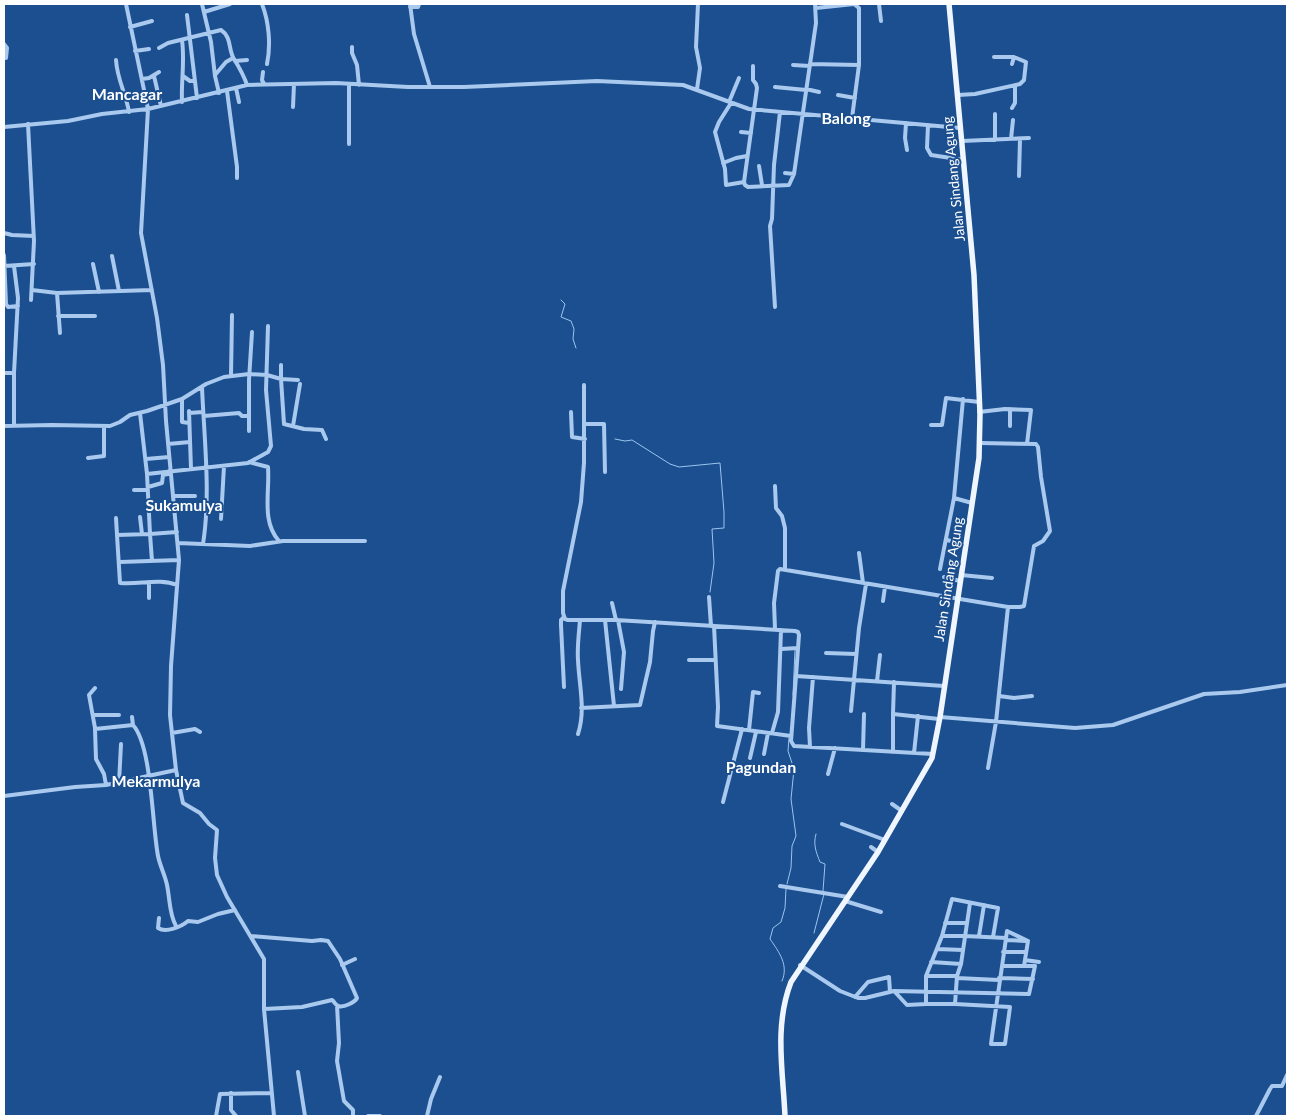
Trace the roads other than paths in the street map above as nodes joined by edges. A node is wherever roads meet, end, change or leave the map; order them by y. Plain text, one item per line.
1 (126, 4) edge
2 (202, 4) edge
3 (230, 4) edge
4 (262, 4) edge
5 (419, 4) edge
6 (698, 4) edge
7 (879, 4) edge
8 (949, 4) edge
9 (410, 5) edge
10 (816, 6) edge
11 (204, 12) junction
12 (187, 15) dead end
13 (881, 20) dead end
14 (152, 21) dead end
15 (130, 27) junction
16 (209, 33) junction
17 (191, 38) junction
18 (182, 40) junction
19 (4, 44) edge
20 (352, 47) dead end
21 (159, 48) dead end
22 (149, 49) dead end
23 (135, 51) junction
24 (994, 57) dead end
25 (1014, 57) junction
26 (6, 58) dead end
27 (116, 60) dead end
28 (234, 60) junction
29 (247, 60) dead end
30 (267, 64) dead end
31 (1012, 64) dead end
32 (793, 65) dead end
33 (810, 65) junction
34 (859, 65) junction
35 (753, 66) dead end
36 (159, 72) dead end
37 (263, 72) dead end
38 (182, 74) junction
39 (154, 77) junction
40 (215, 77) junction
41 (738, 78) dead end
42 (142, 79) junction
43 (195, 80) junction
44 (264, 84) junction
45 (294, 84) junction
46 (349, 84) junction
47 (248, 85) junction
48 (358, 85) junction
49 (1015, 85) junction
50 (430, 87) junction
51 (775, 87) dead end
52 (236, 88) junction
53 (697, 89) junction
54 (806, 90) junction
55 (227, 91) junction
56 (819, 92) dead end
57 (219, 93) junction
58 (838, 95) dead end
59 (958, 95) junction
60 (198, 98) junction
61 (855, 98) junction
62 (182, 102) junction
63 (239, 102) dead end
64 (730, 103) junction
65 (161, 106) junction
66 (293, 107) dead end
67 (1012, 108) dead end
68 (148, 109) junction
69 (755, 110) junction
70 (129, 112) junction
71 (780, 112) junction
72 (802, 114) junction
73 (995, 114) dead end
74 (852, 118) junction
75 (1013, 120) dead end
76 (906, 122) junction
77 (28, 124) junction
78 (928, 125) junction
79 (4, 127) edge
80 (960, 128) junction
81 (741, 132) dead end
82 (751, 133) junction
83 (1029, 138) dead end
84 (1011, 139) junction
85 (1020, 139) junction
86 (962, 140) junction
87 (995, 140) junction
88 (349, 144) dead end
89 (907, 150) dead end
90 (747, 156) junction
91 (964, 160) junction
92 (723, 163) junction
93 (759, 166) dead end
94 (785, 173) dead end
95 (794, 174) junction
96 (1019, 176) dead end
97 (237, 178) dead end
98 (744, 182) junction
99 (762, 185) junction
100 (773, 185) junction
101 (4, 232) edge
102 (34, 236) junction
103 (4, 255) edge
104 (112, 256) dead end
105 (34, 264) junction
106 (93, 264) dead end
107 (4, 266) edge
108 (14, 266) junction
109 (32, 290) junction
110 (152, 290) junction
111 (119, 291) junction
112 (99, 292) junction
113 (56, 293) junction
114 (31, 300) dead end
115 (18, 306) junction
116 (775, 307) dead end
117 (232, 315) dead end
118 (58, 316) junction
119 (94, 316) dead end
120 (268, 326) dead end
121 (252, 332) dead end
122 (60, 333) dead end
123 (282, 365) dead end
124 (4, 373) edge
125 (14, 373) junction
126 (249, 374) junction
127 (267, 375) junction
128 (231, 376) junction
129 (281, 379) junction
130 (584, 384) dead end
131 (202, 387) junction
132 (182, 399) junction
133 (963, 399) junction
134 (979, 402) junction
135 (165, 405) junction
136 (1010, 409) junction
137 (571, 412) dead end
138 (980, 412) junction
139 (140, 413) junction
140 (204, 414) junction
141 (249, 416) junction
142 (189, 422) junction
143 (585, 424) junction
144 (931, 425) dead end
145 (4, 426) edge
146 (14, 426) junction
147 (104, 426) junction
148 (293, 426) junction
149 (1010, 426) dead end
150 (249, 431) dead end
151 (326, 439) dead end
152 (585, 439) junction
153 (190, 442) junction
154 (980, 443) junction
155 (168, 444) junction
156 (1027, 444) junction
157 (170, 457) junction
158 (88, 458) dead end
159 (146, 460) junction
160 (249, 462) junction
161 (224, 466) junction
162 (206, 468) junction
163 (191, 469) junction
164 (170, 471) junction
165 (605, 472) dead end
166 (147, 474) junction
167 (775, 486) dead end
168 (148, 488) junction
169 (134, 490) dead end
170 (174, 496) junction
171 (195, 496) dead end
172 (954, 498) junction
173 (972, 503) junction
174 (140, 517) dead end
175 (116, 518) dead end
176 (221, 519) dead end
177 (177, 532) junction
178 (142, 534) junction
179 (150, 534) junction
180 (118, 535) junction
181 (947, 540) junction
182 (279, 541) junction
183 (365, 541) dead end
184 (178, 544) junction
185 (203, 544) junction
186 (966, 545) junction
187 (859, 553) dead end
188 (179, 560) junction
189 (152, 561) junction
190 (120, 562) junction
191 (785, 569) junction
192 (940, 569) dead end
193 (944, 577) dead end
194 (961, 578) junction
195 (992, 578) dead end
196 (149, 582) junction
197 (864, 583) junction
198 (178, 585) junction
199 (886, 587) junction
200 (709, 596) dead end
201 (149, 598) dead end
202 (957, 599) junction
203 (884, 601) dead end
204 (612, 603) dead end
205 (1008, 607) junction
206 (564, 617) junction
207 (580, 620) junction
208 (604, 620) junction
209 (617, 620) junction
210 (656, 622) junction
211 (713, 626) junction
212 (775, 629) junction
213 (781, 630) junction
214 (796, 648) junction
215 (782, 649) junction
216 (826, 653) dead end
217 (856, 654) junction
218 (880, 654) dead end
219 (689, 660) dead end
220 (715, 660) junction
221 (796, 676) junction
222 (813, 677) junction
223 (853, 680) junction
224 (877, 681) junction
225 (894, 682) junction
226 (1287, 685) edge
227 (944, 686) junction
228 (564, 687) dead end
229 (95, 688) dead end
230 (621, 689) dead end
231 (759, 693) dead end
232 (999, 696) junction
233 (1032, 696) dead end
234 (614, 706) junction
235 (581, 708) junction
236 (851, 712) dead end
237 (864, 714) dead end
238 (893, 714) junction
239 (119, 715) dead end
240 (94, 716) junction
241 (132, 716) dead end
242 (918, 716) junction
243 (940, 718) junction
244 (996, 722) junction
245 (133, 725) junction
246 (95, 728) junction
247 (742, 729) junction
248 (749, 730) junction
249 (200, 732) dead end
250 (756, 732) junction
251 (172, 733) junction
252 (770, 733) junction
253 (578, 734) dead end
254 (792, 736) junction
255 (120, 744) dead end
256 (810, 747) junction
257 (835, 748) junction
258 (863, 750) junction
259 (893, 752) junction
260 (914, 753) junction
261 (764, 754) dead end
262 (933, 754) junction
263 (750, 758) dead end
264 (988, 768) dead end
265 (176, 770) junction
266 (828, 774) dead end
267 (148, 777) junction
268 (119, 783) junction
269 (106, 785) junction
270 (4, 796) edge
271 (723, 802) dead end
272 (892, 804) dead end
273 (902, 811) junction
274 (842, 824) dead end
275 (885, 840) junction
276 (871, 847) dead end
277 (878, 852) junction
278 (780, 886) dead end
279 (847, 899) junction
280 (970, 902) junction
281 (984, 905) junction
282 (235, 910) junction
283 (881, 912) dead end
284 (159, 918) dead end
285 (967, 923) junction
286 (945, 924) junction
287 (176, 926) junction
288 (251, 936) junction
289 (942, 936) junction
290 (965, 936) junction
291 (979, 936) junction
292 (993, 937) junction
293 (1006, 939) junction
294 (1028, 941) junction
295 (937, 949) junction
296 (963, 950) junction
297 (1004, 952) junction
298 (1026, 952) junction
299 (355, 959) dead end
300 (1025, 960) junction
301 (931, 962) junction
302 (1039, 962) dead end
303 (961, 964) junction
304 (342, 965) junction
305 (800, 965) junction
306 (1002, 966) junction
307 (1024, 966) junction
308 (926, 976) junction
309 (957, 977) junction
310 (999, 979) junction
311 (1033, 979) junction
312 (926, 991) junction
313 (892, 992) junction
314 (956, 992) junction
315 (998, 994) junction
316 (855, 997) junction
317 (926, 1004) junction
318 (955, 1004) junction
319 (337, 1006) junction
320 (996, 1007) junction
321 (264, 1009) junction
322 (298, 1072) dead end
323 (1287, 1075) edge
324 (440, 1077) dead end
325 (231, 1093) junction
326 (272, 1093) junction
327 (216, 1116) edge
328 (236, 1116) edge
329 (273, 1116) edge
330 (305, 1116) edge
331 (353, 1116) edge
332 (368, 1116) edge
333 (380, 1116) edge
334 (427, 1116) edge
335 (784, 1116) edge
336 (1256, 1116) edge

1 - 15 street
2 - 11 street
3 - 11 street
4 - 30 street
5 - 9 street
6 - 53 street
7 - 13 street
8 - 59 main road, Jalan Sindang Agung
9 - 50 street
10 - 33 street
10 - 34 street
11 - 16 street
12 - 17 street
14 - 15 street
15 - 23 street
16 - 17 street
16 - 28 street
16 - 40 street
17 - 18 street
17 - 43 street
18 - 21 street
18 - 38 street
19 - 26 street
20 - 48 street
22 - 23 street
23 - 42 street
24 - 25 street
25 - 31 street
25 - 49 street
27 - 70 street
28 - 29 street
28 - 40 street
28 - 47 street
32 - 33 street
33 - 34 street
33 - 54 street
34 - 61 street
35 - 69 street
36 - 39 street
37 - 44 street
38 - 43 street
38 - 62 street
39 - 42 street
39 - 65 street
40 - 57 street
41 - 64 street
42 - 68 street
43 - 60 street
44 - 45 street
44 - 47 street
45 - 46 street
45 - 66 street
46 - 48 street
46 - 88 street
47 - 52 street
48 - 50 street
49 - 59 street
49 - 67 street
50 - 53 street
51 - 54 street
52 - 55 street
52 - 63 street
53 - 64 street
54 - 56 street
54 - 72 street
55 - 57 street
55 - 97 street
57 - 60 street
58 - 61 street
59 - 80 main road, Jalan Sindang Agung
60 - 62 street
61 - 74 street
62 - 65 street
64 - 69 street
64 - 92 street
65 - 68 street
68 - 70 street
68 - 110 street
69 - 71 street
69 - 82 street
70 - 77 street
71 - 72 street
71 - 100 street
72 - 74 street
72 - 95 street
73 - 87 street
74 - 76 street
75 - 84 street
76 - 78 street
76 - 89 street
77 - 79 street
77 - 102 street
78 - 80 street
78 - 91 street
80 - 86 main road, Jalan Sindang Agung
81 - 82 street
82 - 90 street
83 - 85 street
84 - 85 street
84 - 87 street
85 - 96 street
86 - 87 street
86 - 91 main road, Jalan Sindang Agung
90 - 92 street
90 - 98 street
91 - 134 main road, Jalan Sindang Agung
92 - 98 street
93 - 99 street
94 - 95 street
95 - 100 street
98 - 99 street
99 - 100 street
100 - 116 street
101 - 102 street
102 - 105 street
103 - 107 street
104 - 111 street
105 - 108 street
105 - 109 street
106 - 112 street
107 - 108 street
107 - 115 street
108 - 115 street
109 - 113 street
109 - 114 street
110 - 111 street
110 - 135 street
111 - 112 street
112 - 113 street
113 - 118 street
115 - 125 street
117 - 128 street
118 - 119 street
118 - 122 street
120 - 127 street
121 - 126 street
123 - 129 street
124 - 125 street
125 - 146 street
126 - 127 street
126 - 128 street
126 - 141 street
127 - 129 street
127 - 160 street
128 - 131 street
129 - 148 street
129 - 148 street
130 - 143 street
131 - 132 street
131 - 140 street
132 - 135 street
132 - 142 street
133 - 134 street
133 - 144 street
133 - 172 street
134 - 138 main road, Jalan Sindang Agung
135 - 139 street
135 - 155 street
136 - 138 street
136 - 149 street
136 - 156 street
137 - 152 street
138 - 154 main road, Jalan Sindang Agung
139 - 147 street
139 - 159 street
140 - 141 street
140 - 142 street
140 - 162 street
141 - 150 street
142 - 153 street
143 - 152 street
143 - 165 street
145 - 146 street
146 - 147 street
147 - 158 street
148 - 151 street
152 - 206 street
153 - 155 street
153 - 163 street
154 - 156 street
154 - 173 main road, Jalan Sindang Agung
155 - 157 street
156 - 205 street
157 - 159 street
157 - 164 street
159 - 166 street
160 - 161 street
160 - 182 street
161 - 162 street
161 - 176 street
162 - 163 street
162 - 185 street
163 - 164 street
164 - 166 street
164 - 168 street
164 - 170 street
166 - 168 street
167 - 191 street
168 - 169 street
168 - 179 street
170 - 171 street
170 - 177 street
172 - 173 street
172 - 181 street
173 - 186 main road, Jalan Sindang Agung
174 - 178 street
175 - 180 street
177 - 179 street
177 - 184 street
178 - 179 street
178 - 180 street
179 - 189 street
180 - 190 street
181 - 186 street
181 - 192 street
182 - 183 street
182 - 185 street
184 - 185 street
184 - 188 street
186 - 194 main road, Jalan Sindang Agung
187 - 197 street
188 - 189 street
188 - 198 street
189 - 190 street
190 - 196 street
191 - 197 street
191 - 212 street
193 - 194 street
194 - 195 street
194 - 202 main road, Jalan Sindang Agung
196 - 198 street
196 - 201 street
197 - 199 street
197 - 217 street
198 - 251 street
199 - 202 street
199 - 203 street
200 - 211 street
202 - 205 street
202 - 227 main road, Jalan Sindang Agung
204 - 209 street
205 - 232 street
206 - 207 street
206 - 228 street
207 - 208 street
207 - 235 street
208 - 209 street
208 - 234 street
209 - 210 street
209 - 230 street
210 - 211 street
210 - 234 street
211 - 212 street
211 - 220 street
212 - 213 street
213 - 214 street
213 - 215 street
214 - 215 street
214 - 221 street
215 - 252 street
216 - 217 street
217 - 223 street
218 - 224 street
219 - 220 street
220 - 247 street
221 - 222 street
221 - 254 street
222 - 223 street
222 - 256 street
223 - 224 street
223 - 236 street
224 - 225 street
225 - 227 street
225 - 238 street
226 - 244 street
227 - 243 main road, Jalan Sindang Agung
229 - 240 street
231 - 248 street
232 - 233 street
232 - 244 street
234 - 235 street
235 - 253 street
237 - 258 street
238 - 242 street
238 - 259 street
239 - 240 street
240 - 246 street
241 - 245 street
242 - 243 street
242 - 260 street
243 - 244 street
243 - 262 main road, Jalan Sindang Agung
244 - 264 street
245 - 246 street
245 - 267 street
246 - 269 street
247 - 248 street
247 - 271 street
248 - 250 street
249 - 251 street
250 - 252 street
250 - 263 street
251 - 265 street
252 - 254 street
252 - 261 street
254 - 256 street
255 - 268 street
256 - 257 street
257 - 258 street
257 - 266 street
258 - 259 street
259 - 260 street
260 - 262 street
262 - 273 main road, Jalan Sindang Agung
265 - 267 street
265 - 282 street
267 - 268 street
267 - 287 street
268 - 269 street
269 - 270 street
272 - 273 street
273 - 275 main road, Jalan Sindang Agung
274 - 275 street
275 - 277 main road, Jalan Sindang Agung
276 - 277 street
277 - 279 main road, Jalan Sindang Agung
278 - 279 street
279 - 283 street
279 - 305 main road, Jalan Sindang Agung
280 - 281 street
280 - 285 street
280 - 286 street
281 - 291 street
281 - 292 street
282 - 287 street
282 - 288 street
284 - 287 street
285 - 286 street
285 - 290 street
286 - 289 street
288 - 304 street
288 - 321 street
289 - 290 street
289 - 295 street
290 - 291 street
290 - 296 street
291 - 292 street
292 - 293 street
293 - 294 street
293 - 294 street
293 - 297 street
294 - 298 street
295 - 296 street
295 - 301 street
296 - 303 street
297 - 298 street
297 - 306 street
298 - 300 street
299 - 304 street
300 - 302 street
300 - 307 street
301 - 303 street
301 - 308 street
303 - 309 street
304 - 319 street
305 - 316 street
305 - 335 main road, Jalan Sindang Agung
306 - 307 street
306 - 310 street
307 - 311 street
308 - 309 street
308 - 312 street
309 - 310 street
309 - 314 street
310 - 311 street
310 - 315 street
311 - 315 street
312 - 313 street
312 - 314 street
312 - 317 street
313 - 316 street
313 - 316 street
313 - 317 street
314 - 315 street
314 - 318 street
315 - 320 street
317 - 318 street
318 - 320 street
319 - 321 street
319 - 331 street
320 - 320 street
321 - 326 street
322 - 330 street
323 - 336 street
324 - 334 street
325 - 326 street
325 - 327 street
325 - 328 street
326 - 329 street
332 - 333 street

